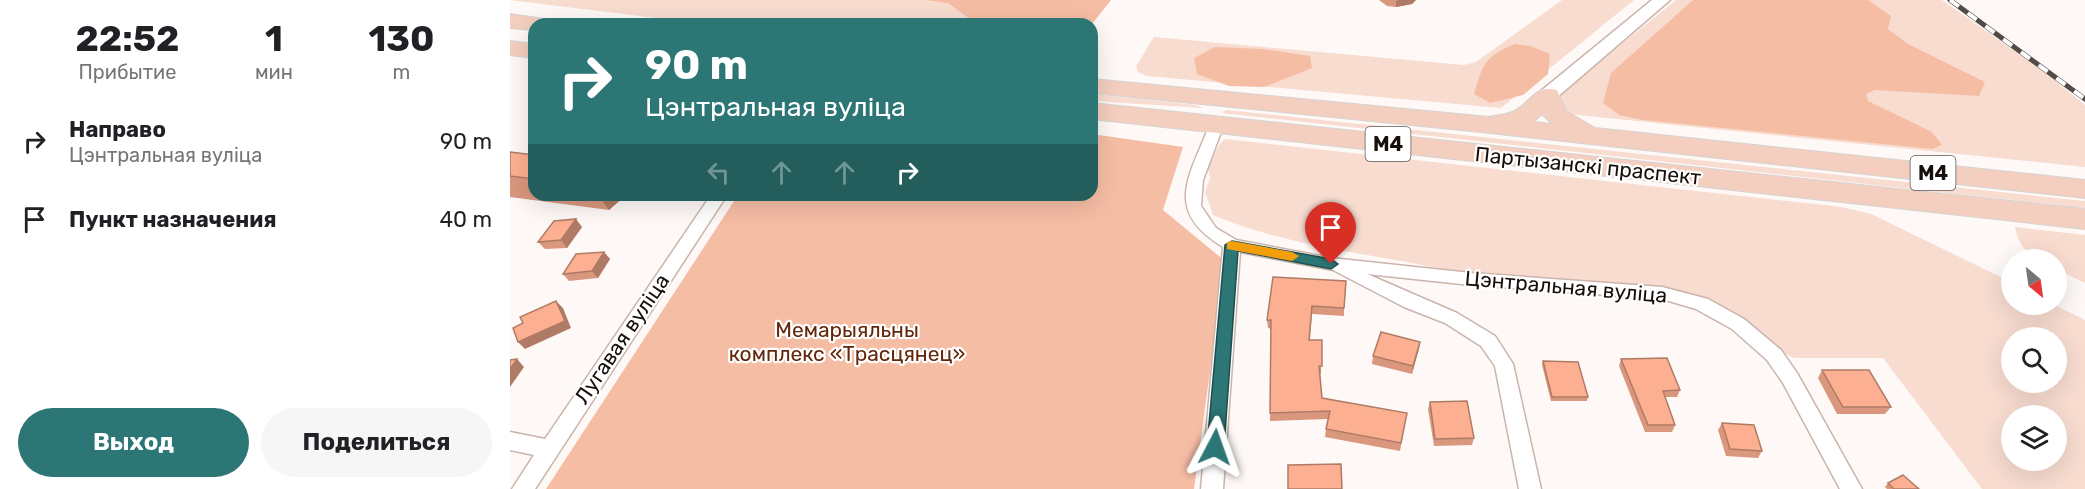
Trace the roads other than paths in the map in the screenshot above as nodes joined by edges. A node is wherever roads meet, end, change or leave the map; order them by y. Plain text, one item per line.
1 (1662, 0) edge
2 (510, 21) edge
3 (528, 23) edge
4 (510, 48) edge
5 (528, 51) edge
6 (528, 53) edge
7 (510, 55) edge
8 (1098, 87) edge
9 (1548, 95) junction
10 (1098, 111) edge
11 (1217, 116) junction
12 (1481, 124) junction
13 (1596, 137) junction
14 (2085, 189) edge
15 (715, 201) edge
16 (2085, 219) edge
17 (1232, 245) junction
18 (1331, 264) junction
19 (510, 441) edge
20 (548, 449) junction
21 (523, 489) edge
22 (1212, 489) edge
23 (1530, 489) edge
24 (1851, 489) edge

1 - 9 street
2 - 3 highway
4 - 5 highway
6 - 7 highway
8 - 11 highway, Партызанскі праспект / М4
9 - 12 highway
9 - 13 highway
10 - 11 highway, Партызанскі праспект / М4
11 - 12 highway, Партызанскі праспект / М4
11 - 16 highway, Партызанскі праспект / М4
11 - 17 street
12 - 13 highway, Партызанскі праспект / М4
13 - 14 highway, Партызанскі праспект / М4
15 - 20 street, Лугавая вуліца
17 - 18 street, Цэнтральная вуліца
17 - 22 street
18 - 23 street, Цэнтральная вуліца
18 - 24 street, Цэнтральная вуліца
19 - 20 street
20 - 21 street, Лугавая вуліца

